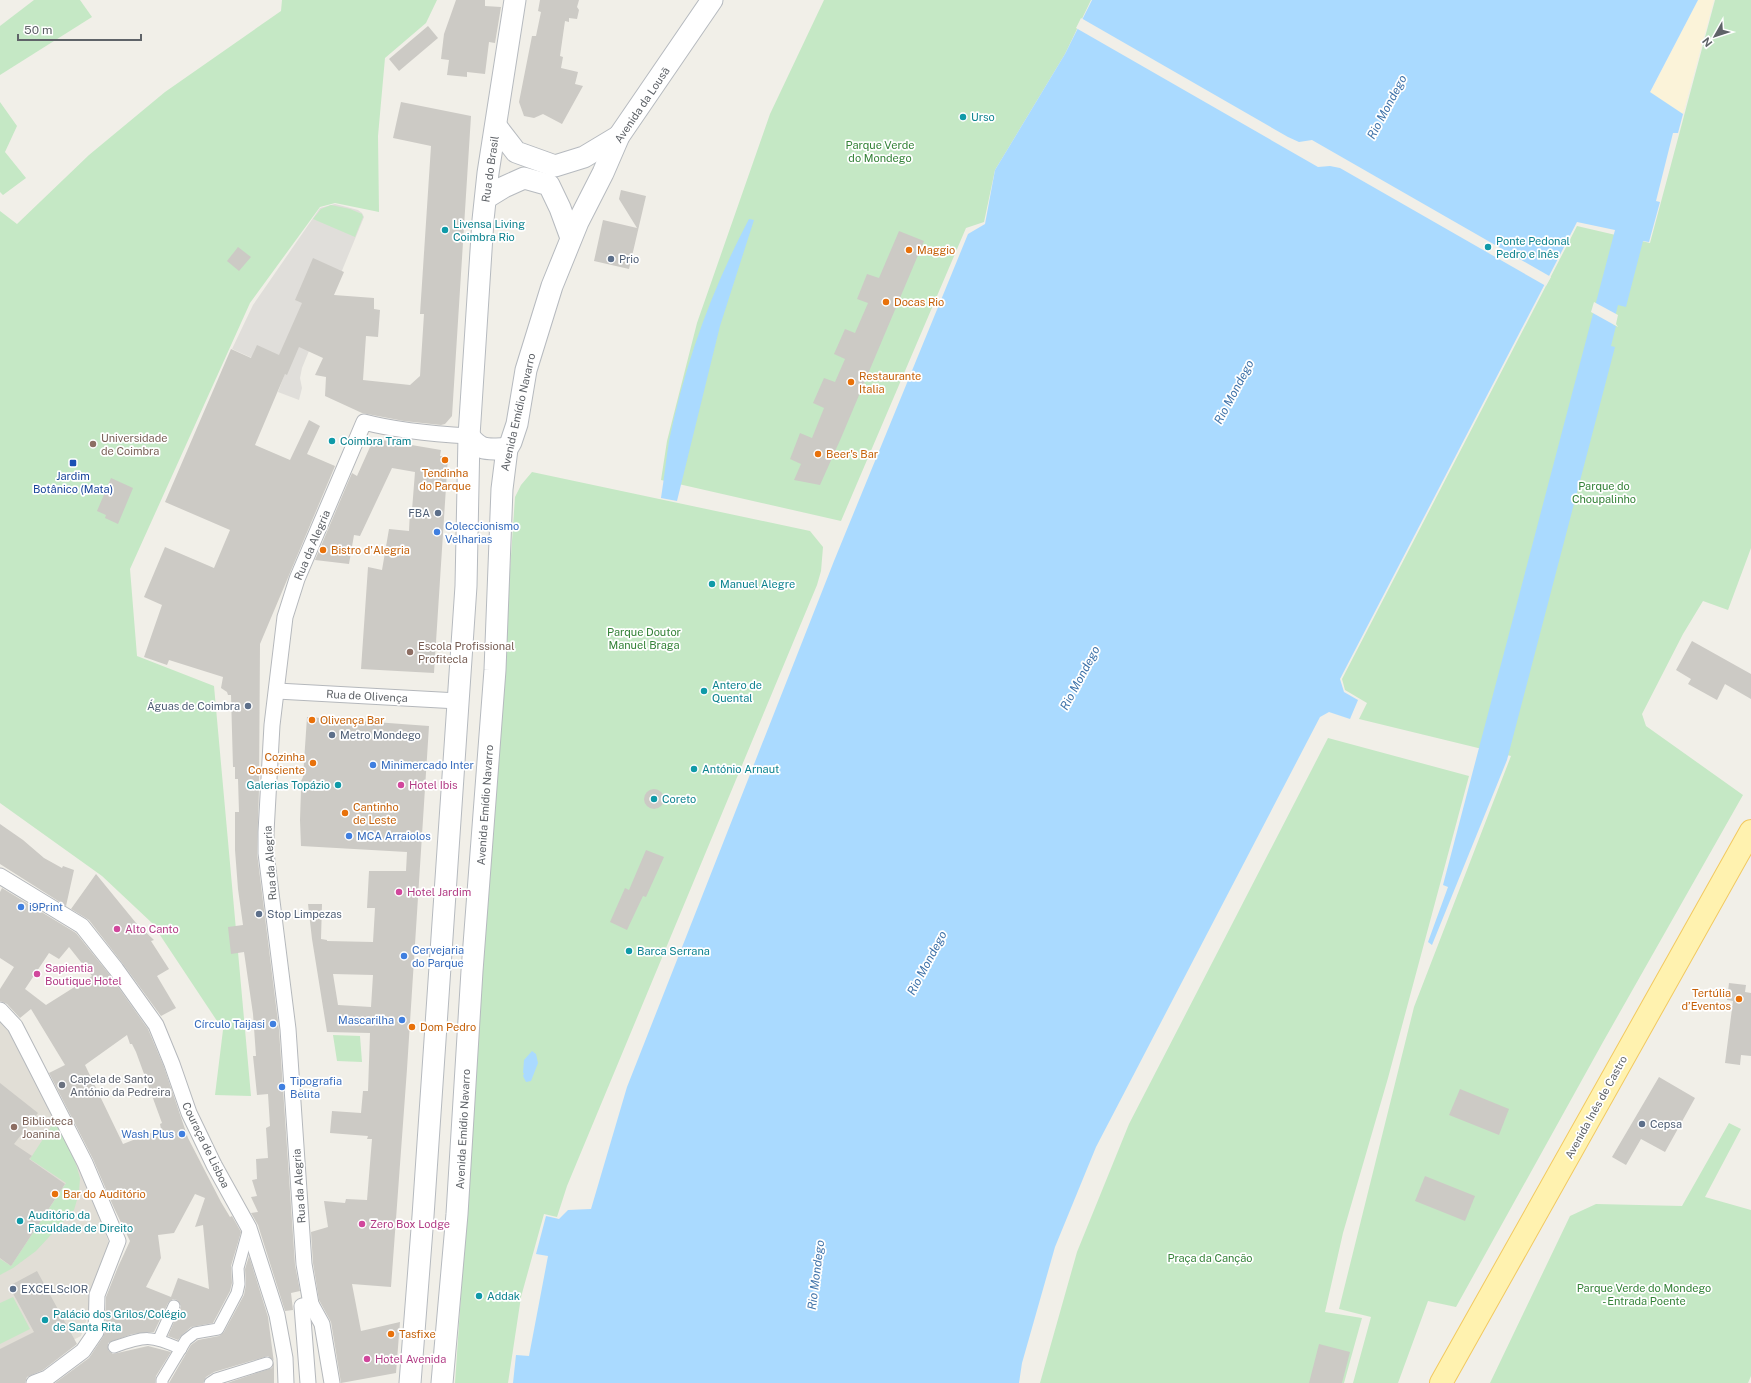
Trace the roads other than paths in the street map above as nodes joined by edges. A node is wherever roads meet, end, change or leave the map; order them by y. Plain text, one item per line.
1 (516, 0) edge
2 (712, 0) edge
3 (496, 126) junction
4 (619, 136) junction
5 (486, 198) junction
6 (572, 238) junction
7 (469, 436) junction
8 (507, 449) junction
9 (277, 691) junction
10 (458, 701) junction
11 (1751, 831) edge
12 (0, 876) edge
13 (0, 1010) edge
14 (249, 1228) junction
15 (311, 1304) junction
16 (174, 1306) dead end
17 (159, 1339) junction
18 (114, 1347) dead end
19 (181, 1349) junction
20 (267, 1363) dead end
21 (34, 1383) edge
22 (162, 1383) edge
23 (210, 1383) edge
24 (286, 1383) edge
25 (308, 1383) edge
26 (332, 1383) edge
27 (410, 1383) edge
28 (442, 1383) edge
29 (1441, 1383) edge

1 - 3 main road, Rua do Brasil
2 - 4 main road, Avenida da Lousã
3 - 4 main road
3 - 5 main road, Rua do Brasil
4 - 6 main road, Avenida da Lousã
5 - 6 main road
5 - 7 main road, Rua do Brasil
6 - 8 main road, Avenida Emídio Navarro
7 - 8 main road
7 - 9 street, Rua da Alegria
7 - 10 main road
8 - 28 main road, Avenida Emídio Navarro
9 - 10 street, Rua de Olivença
9 - 15 street, Rua da Alegria
10 - 27 main road
11 - 29 main road, Avenida Inês de Castro
12 - 14 street, Couraça de Lisboa
13 - 21 street
14 - 19 street
14 - 24 street, Couraça de Lisboa
15 - 25 street
15 - 26 street, Rua da Alegria
16 - 17 street
17 - 18 street
17 - 19 street
19 - 22 street
20 - 23 street

